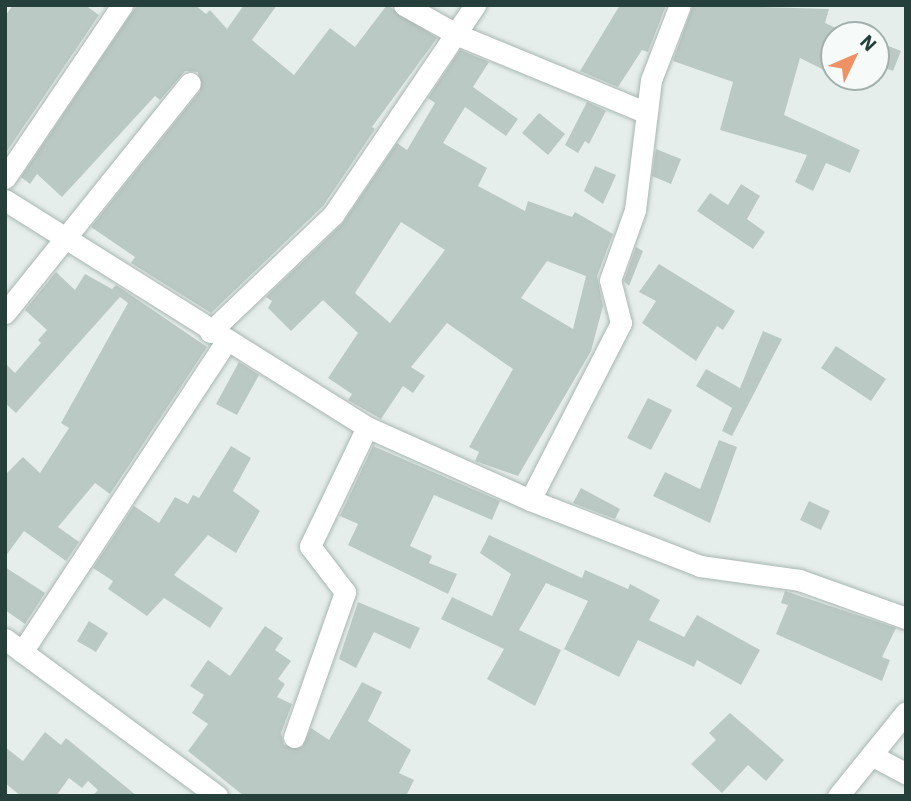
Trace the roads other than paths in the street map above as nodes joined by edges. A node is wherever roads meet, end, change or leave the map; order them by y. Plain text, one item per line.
1 (122, 5) edge
2 (404, 5) edge
3 (475, 5) edge
4 (681, 5) edge
5 (458, 35) junction
6 (190, 83) dead end
7 (647, 113) junction
8 (5, 178) edge
9 (5, 200) edge
10 (63, 237) junction
11 (5, 313) edge
12 (218, 337) junction
13 (367, 427) junction
14 (530, 500) junction
15 (906, 618) edge
16 (13, 645) edge
17 (906, 712) edge
18 (294, 737) dead end
19 (871, 755) junction
20 (906, 774) edge
21 (217, 796) edge
22 (838, 796) edge

1 - 8 street
2 - 5 street
3 - 5 street
4 - 7 street
5 - 7 street
5 - 12 street
6 - 10 street
7 - 14 street
9 - 10 street
10 - 11 street
10 - 12 street
12 - 13 street
12 - 16 street
13 - 14 street
13 - 18 street
14 - 15 street
16 - 21 street
17 - 19 street
19 - 20 street
19 - 22 street

